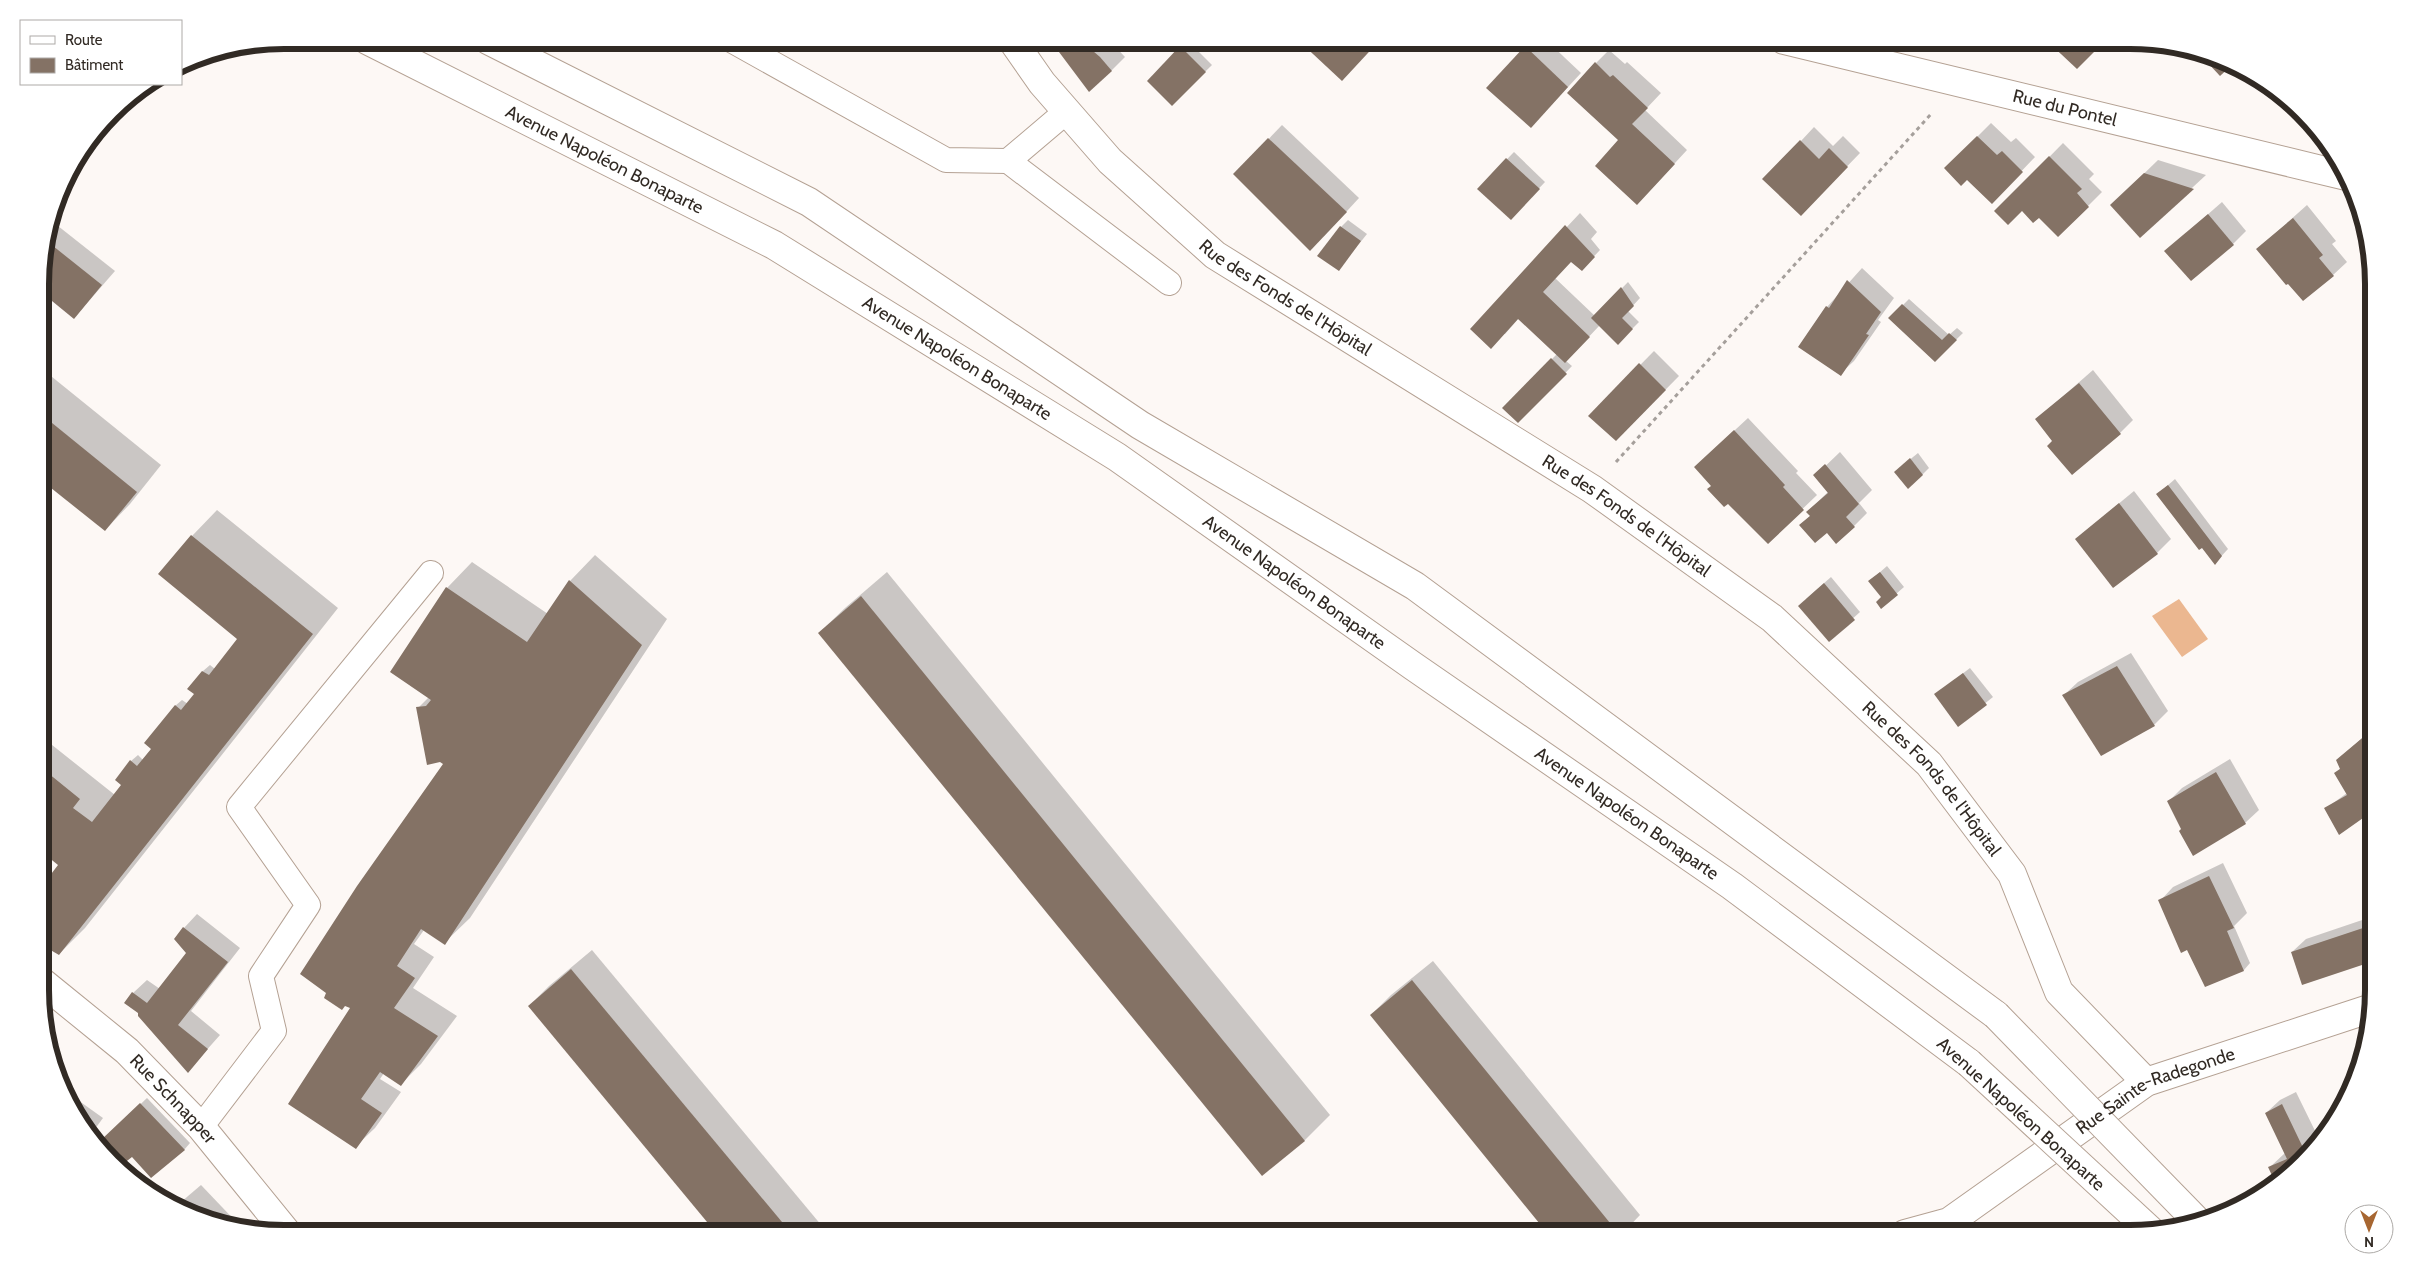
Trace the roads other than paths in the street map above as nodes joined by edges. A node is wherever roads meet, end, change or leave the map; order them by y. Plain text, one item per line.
1 (384, 49) edge
2 (506, 49) edge
3 (747, 49) edge
4 (1018, 49) edge
5 (1852, 49) edge
6 (1067, 111) junction
7 (1008, 161) junction
8 (2338, 174) edge
9 (1169, 283) dead end
10 (431, 573) dead end
11 (49, 988) edge
12 (2364, 1011) edge
13 (2146, 1082) junction
14 (201, 1127) junction
15 (2193, 1217) edge
16 (281, 1225) edge
17 (1955, 1225) edge
18 (2144, 1225) edge

1 - 18 main road, Avenue Napoléon Bonaparte, bridge
2 - 15 main road, bridge
3 - 7 lane
4 - 6 main road, Rue des Fonds de l'Hôpital
5 - 8 main road, Rue du Pontel
6 - 7 lane
6 - 13 main road, Rue des Fonds de l'Hôpital
7 - 9 lane
10 - 14 lane
11 - 14 main road, Rue Schnapper
12 - 13 main road, Rue Sainte-Radegonde
13 - 17 main road, Rue Sainte-Radegonde
14 - 16 main road, Rue Schnapper

